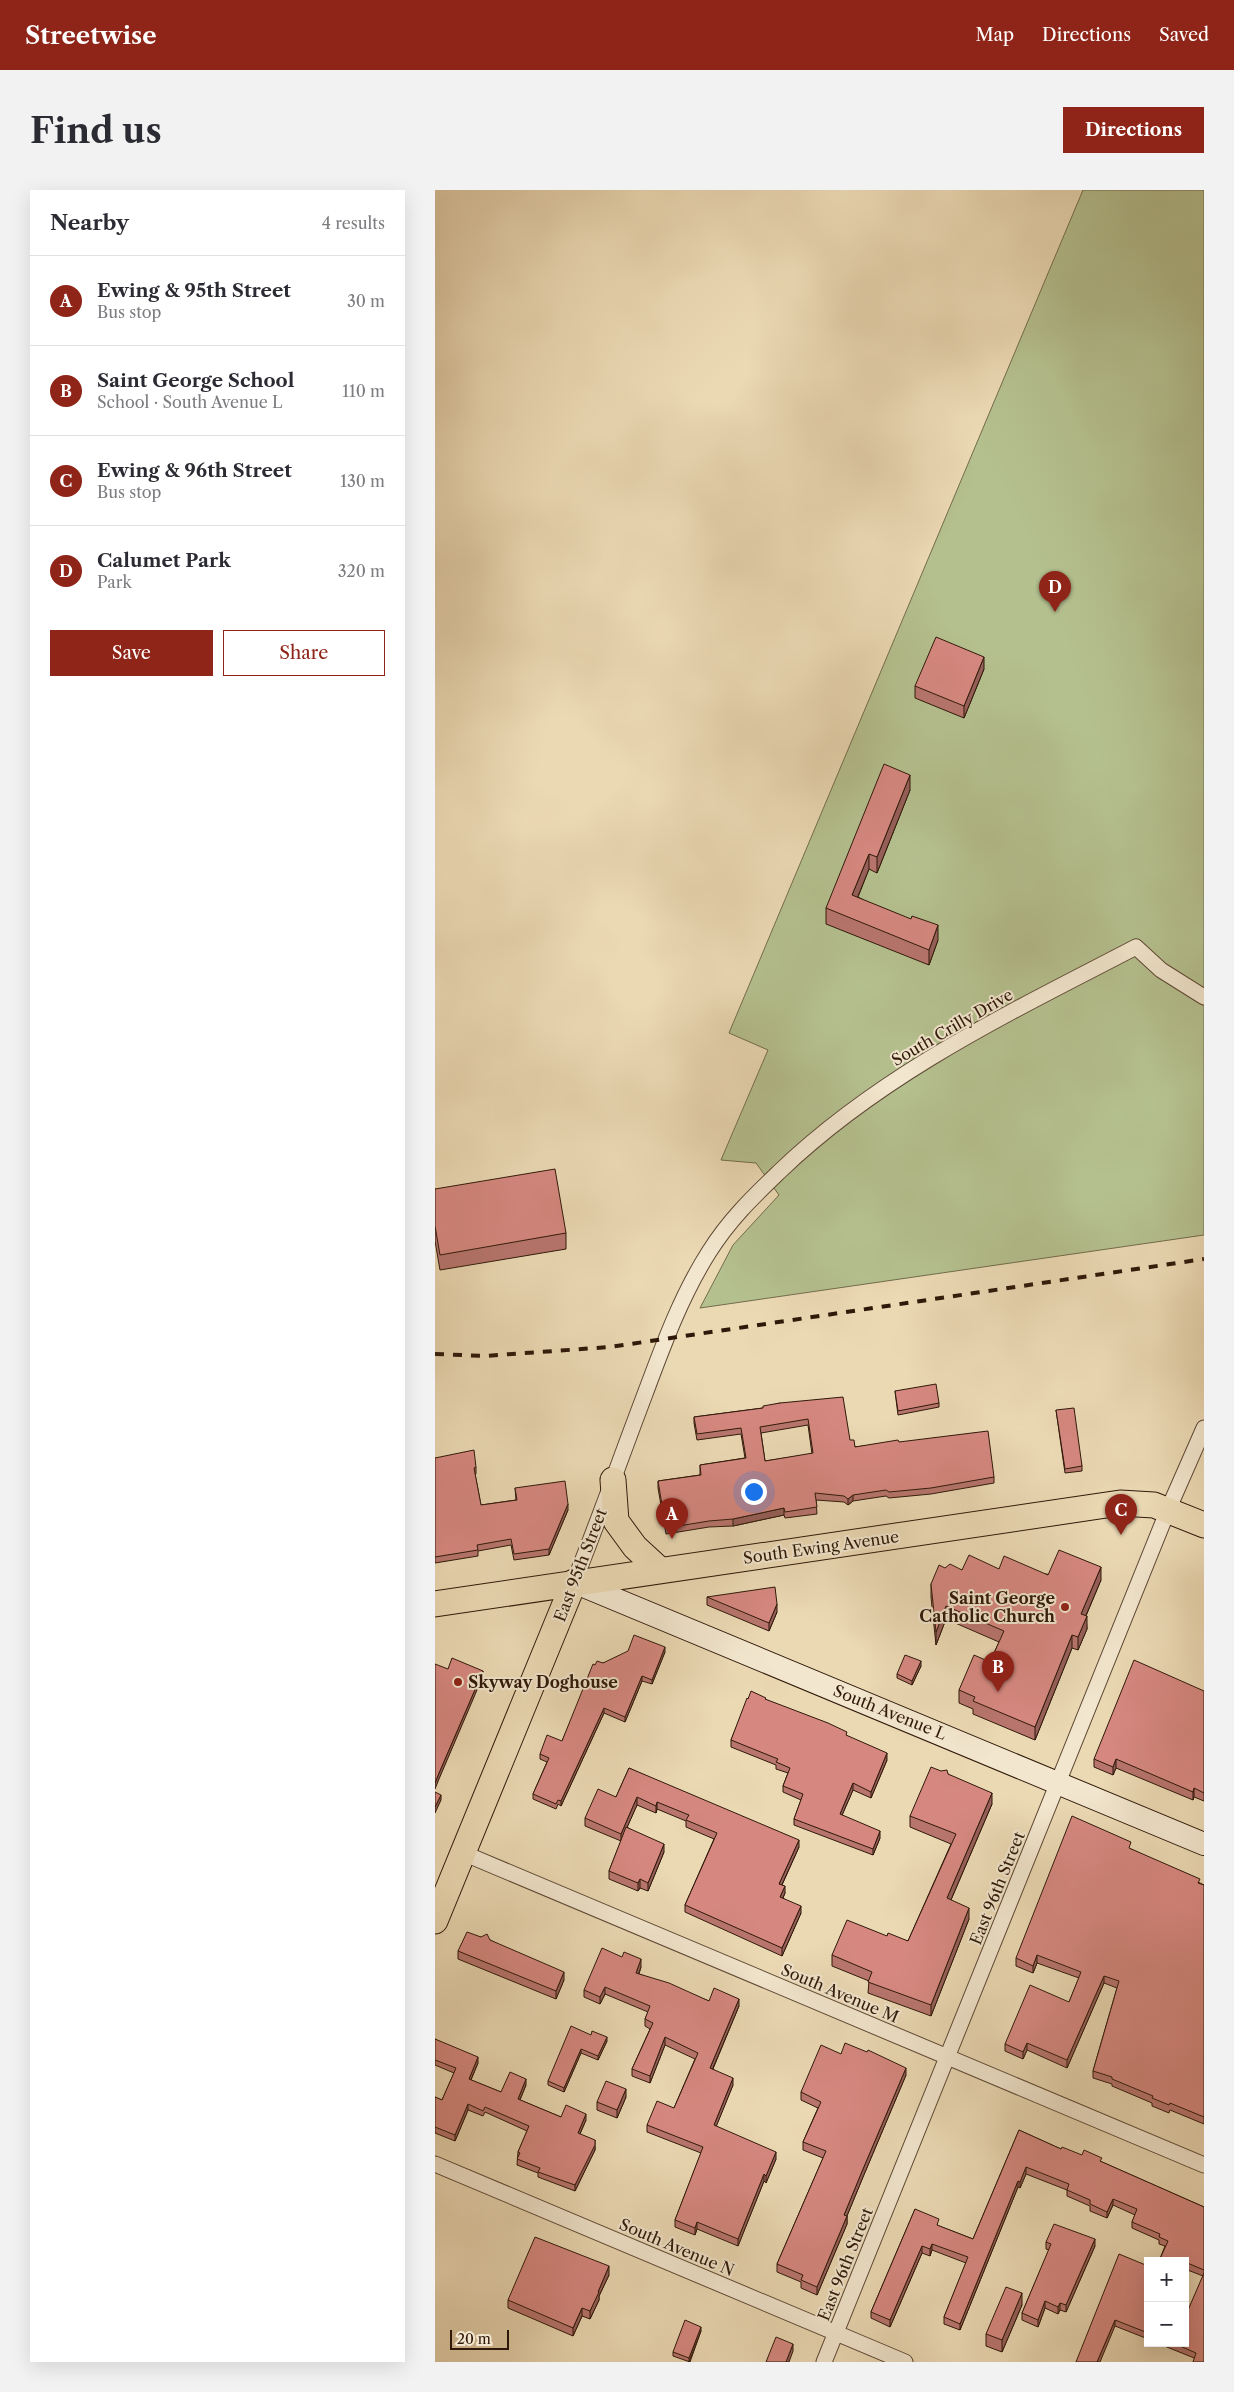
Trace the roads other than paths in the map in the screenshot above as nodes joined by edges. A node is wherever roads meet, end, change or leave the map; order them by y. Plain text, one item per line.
1 (1204, 997) edge
2 (735, 1214) joint
3 (1204, 1428) edge
4 (613, 1480) junction
5 (1167, 1510) junction
6 (1204, 1525) edge
7 (660, 1570) junction
8 (574, 1582) junction
9 (435, 1604) edge
10 (1058, 1781) junction
11 (1204, 1844) edge
12 (463, 1853) junction
13 (435, 1921) edge
14 (947, 2057) junction
15 (435, 2164) edge
16 (1204, 2165) edge
17 (836, 2333) junction
18 (824, 2362) edge
19 (905, 2362) edge

1 - 2 street, South Crilly Drive
2 - 4 street, East 95th Street
3 - 5 street, East 96th Street
4 - 7 main road
4 - 8 street, East 95th Street
5 - 6 main road, South Ewing Avenue
5 - 7 main road, South Ewing Avenue
5 - 10 street, East 96th Street
7 - 8 main road, South Ewing Avenue
8 - 9 main road, South Ewing Avenue
8 - 10 street, South Avenue L
8 - 12 main road, East 95th Street
10 - 11 street, South Avenue L
10 - 14 street, East 96th Street
12 - 13 main road, East 95th Street
12 - 14 street, South Avenue M
14 - 16 street, South Avenue M
14 - 17 street, East 96th Street
15 - 17 street, South Avenue N
17 - 18 street, East 96th Street
17 - 19 street, South Avenue N

